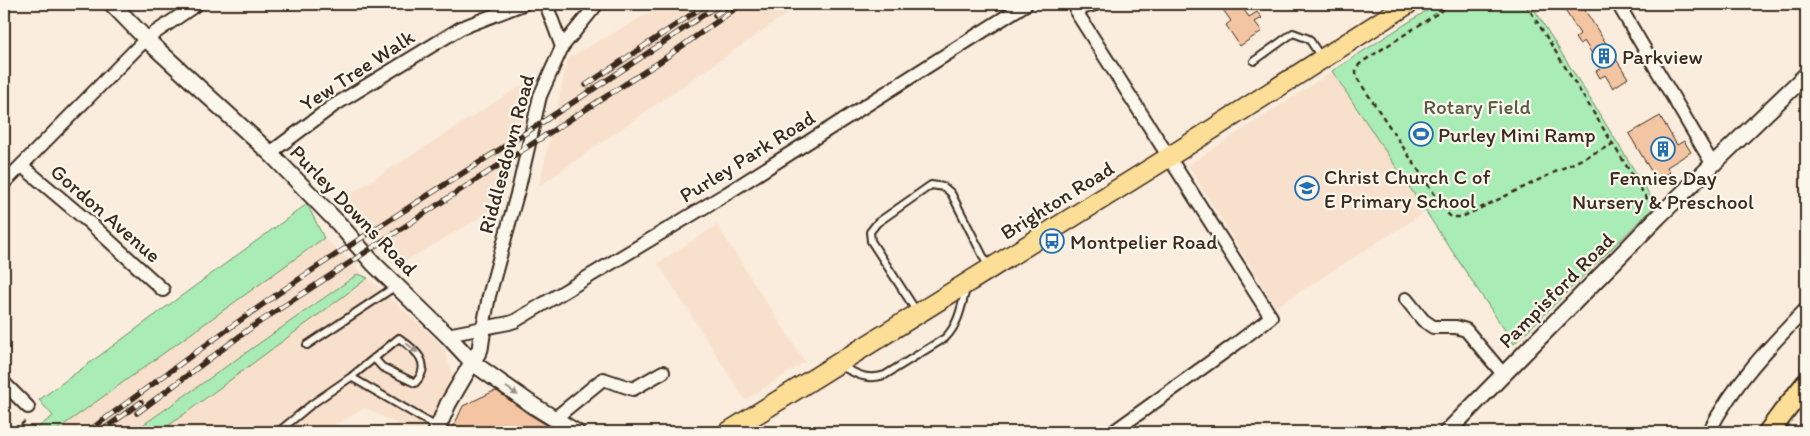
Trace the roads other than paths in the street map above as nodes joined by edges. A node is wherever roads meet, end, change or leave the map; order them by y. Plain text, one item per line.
1 (112, 4) edge
2 (196, 4) edge
3 (523, 4) edge
4 (546, 4) edge
5 (597, 4) edge
6 (1026, 4) edge
7 (1076, 4) edge
8 (1096, 4) edge
9 (1408, 4) edge
10 (1618, 4) edge
11 (146, 39) junction
12 (562, 47) junction
13 (1322, 59) junction
14 (1254, 60) dead end
15 (1806, 75) edge
16 (270, 153) junction
17 (1169, 156) junction
18 (1713, 165) junction
19 (22, 166) junction
20 (4, 183) edge
21 (990, 269) junction
22 (967, 283) junction
23 (397, 286) junction
24 (163, 290) dead end
25 (1406, 299) dead end
26 (1806, 309) edge
27 (918, 314) junction
28 (483, 328) junction
29 (447, 335) junction
30 (307, 345) dead end
31 (374, 358) junction
32 (473, 363) junction
33 (836, 364) junction
34 (663, 372) dead end
35 (1502, 374) junction
36 (350, 377) junction
37 (4, 383) edge
38 (1806, 384) edge
39 (28, 407) dead end
40 (554, 419) junction
41 (437, 430) edge
42 (278, 432) edge
43 (576, 432) edge
44 (728, 432) edge
45 (1113, 432) edge
46 (1447, 432) edge
47 (1709, 432) edge
48 (1769, 432) edge

1 - 11 street, Purley Downs Road
2 - 11 street
3 - 16 street, Yew Tree Walk
4 - 12 street
5 - 12 street, Riddlesdown Road
6 - 28 street, Purley Park Road
7 - 8 street
7 - 17 street
9 - 13 main road, Brighton Road
10 - 18 street
11 - 16 street, Purley Downs Road
11 - 19 street
12 - 28 street, Riddlesdown Road
13 - 14 lane
13 - 17 main road, Brighton Road
15 - 18 street, Pampisford Road
16 - 23 street, Purley Downs Road
17 - 21 main road, Brighton Road
17 - 45 street
18 - 35 street, Pampisford Road
19 - 20 street
19 - 24 street, Gordon Avenue
21 - 22 main road, Brighton Road
21 - 27 lane
22 - 27 main road, Brighton Road
22 - 33 lane
23 - 29 street, Purley Downs Road
23 - 30 lane
25 - 35 street
26 - 47 street
27 - 33 main road, Brighton Road
28 - 29 street
28 - 32 street, Riddlesdown Road
29 - 32 street, Purley Downs Road
31 -> 31 lane
31 - 36 lane
32 -> 40 street, Purley Downs Road
32 - 41 street, Riddlesdown Road
33 - 44 main road, Brighton Road
34 - 40 street
35 - 46 street, Pampisford Road
36 - 41 lane
36 - 42 lane
37 - 39 street
38 - 48 highway
40 - 43 street, Purley Downs Road

